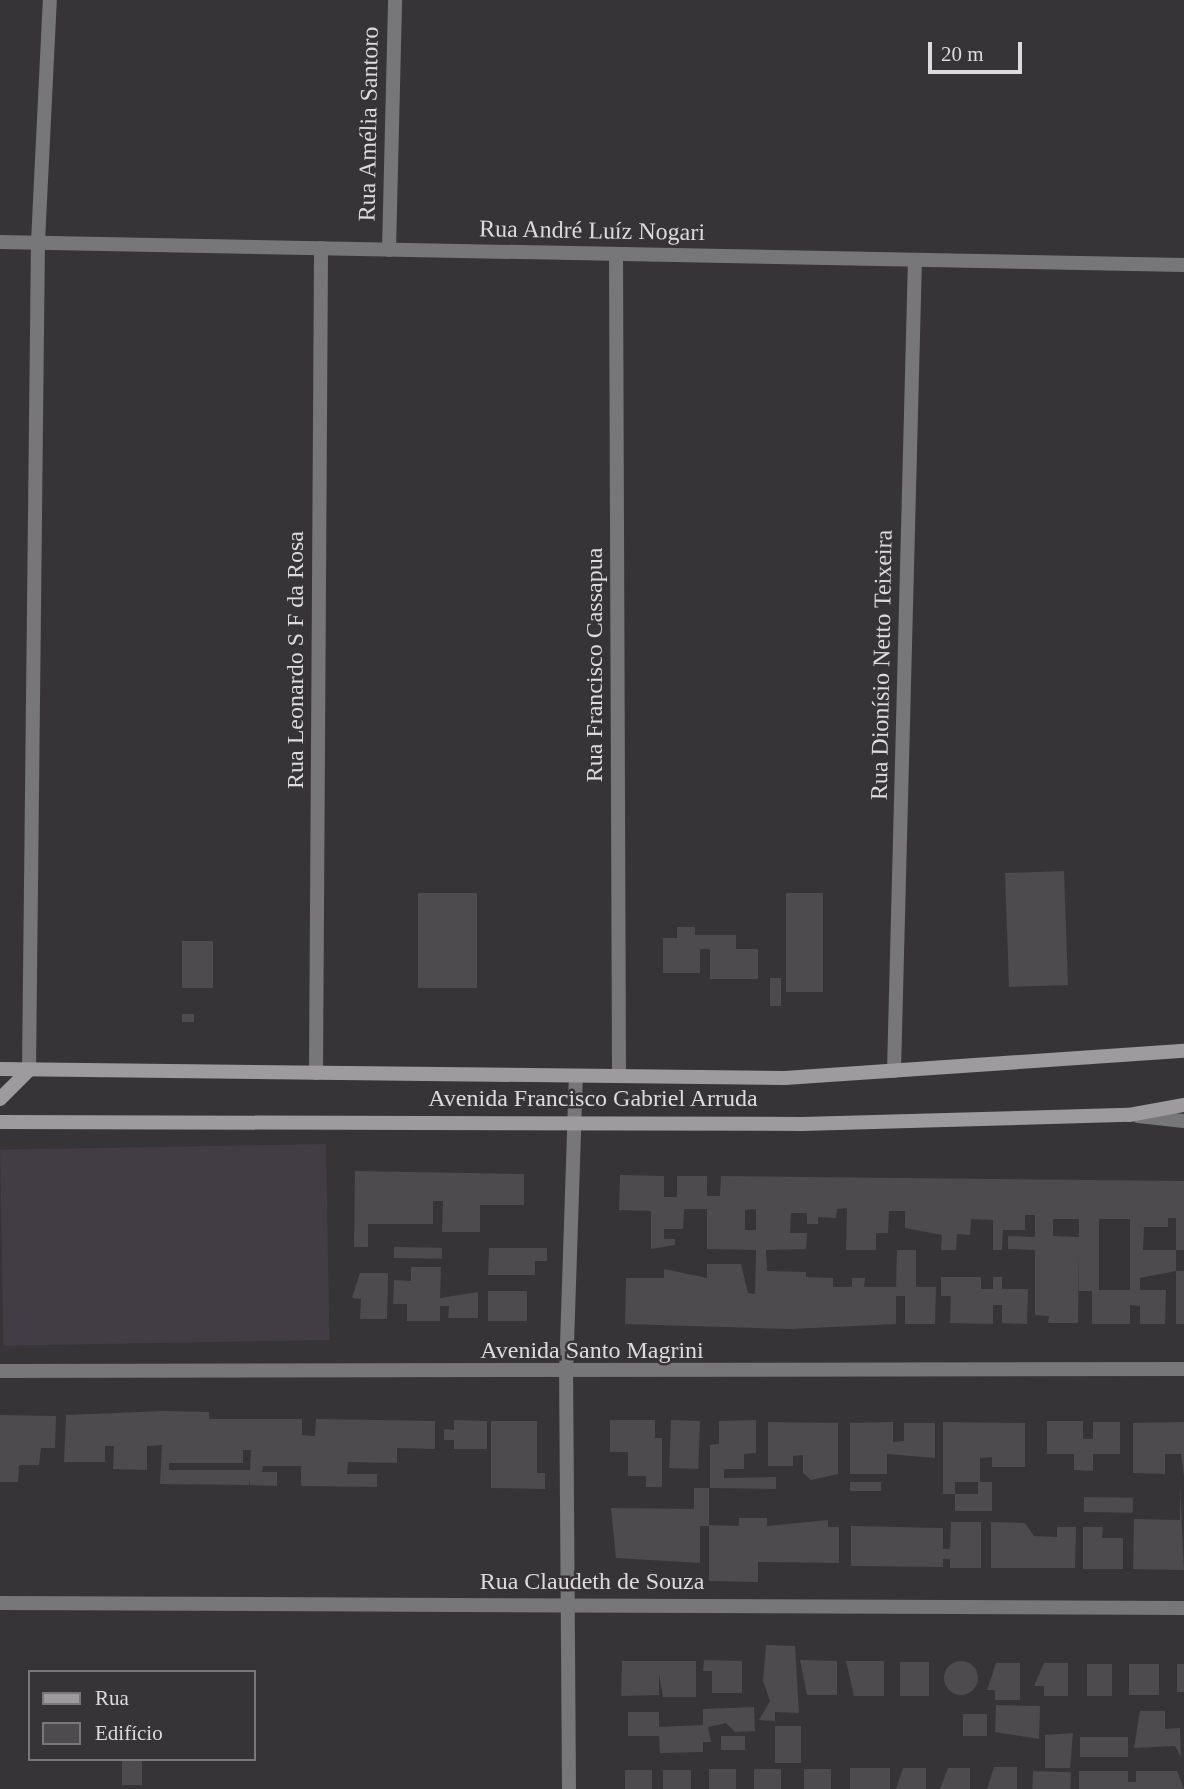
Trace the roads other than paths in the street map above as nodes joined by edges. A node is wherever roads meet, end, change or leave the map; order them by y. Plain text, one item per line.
1 (50, 0) edge
2 (395, 0) edge
3 (0, 242) edge
4 (38, 242) junction
5 (321, 248) junction
6 (389, 250) junction
7 (616, 254) junction
8 (915, 260) junction
9 (1184, 265) edge
10 (1184, 1051) edge
11 (0, 1069) edge
12 (29, 1070) junction
13 (894, 1071) junction
14 (316, 1073) junction
15 (576, 1076) junction
16 (619, 1076) junction
17 (0, 1100) edge
18 (1184, 1105) edge
19 (1129, 1115) junction
20 (575, 1120) junction
21 (1184, 1121) edge
22 (0, 1122) edge
23 (1184, 1369) edge
24 (0, 1371) edge
25 (566, 1374) junction
26 (0, 1603) edge
27 (569, 1605) junction
28 (1184, 1608) edge
29 (569, 1789) edge

1 - 4 street
2 - 6 street, Rua Amélia Santoro
3 - 4 street, Rua André Luíz Nogari
4 - 5 street, Rua André Luíz Nogari
4 - 12 street
5 - 6 street, Rua André Luíz Nogari
5 - 14 street, Rua Leonardo S F da Rosa
6 - 7 street, Rua André Luíz Nogari
7 - 8 street, Rua André Luíz Nogari
7 - 16 street, Rua Francisco Cassapua
8 - 9 street, Rua André Luíz Nogari
8 - 13 street, Rua Dionísio Netto Teixeira
10 - 13 main road, Avenida Francisco Gabriel Arruda
11 - 12 main road, Avenida Francisco Gabriel Arruda
12 - 14 main road, Avenida Francisco Gabriel Arruda
12 - 17 main road
13 - 16 main road, Avenida Francisco Gabriel Arruda
14 - 15 main road, Avenida Francisco Gabriel Arruda
15 - 16 main road, Avenida Francisco Gabriel Arruda
15 - 20 street
18 - 19 main road, Avenida Francisco Gabriel Arruda
19 - 20 main road, Avenida Francisco Gabriel Arruda
19 - 21 street
20 - 22 main road, Avenida Francisco Gabriel Arruda
20 - 25 street
23 - 25 street, Avenida Santo Magrini
24 - 25 street, Avenida Santo Magrini
25 - 27 street
26 - 27 street, Rua Claudeth de Souza
27 - 28 street, Rua Claudeth de Souza
27 - 29 street

